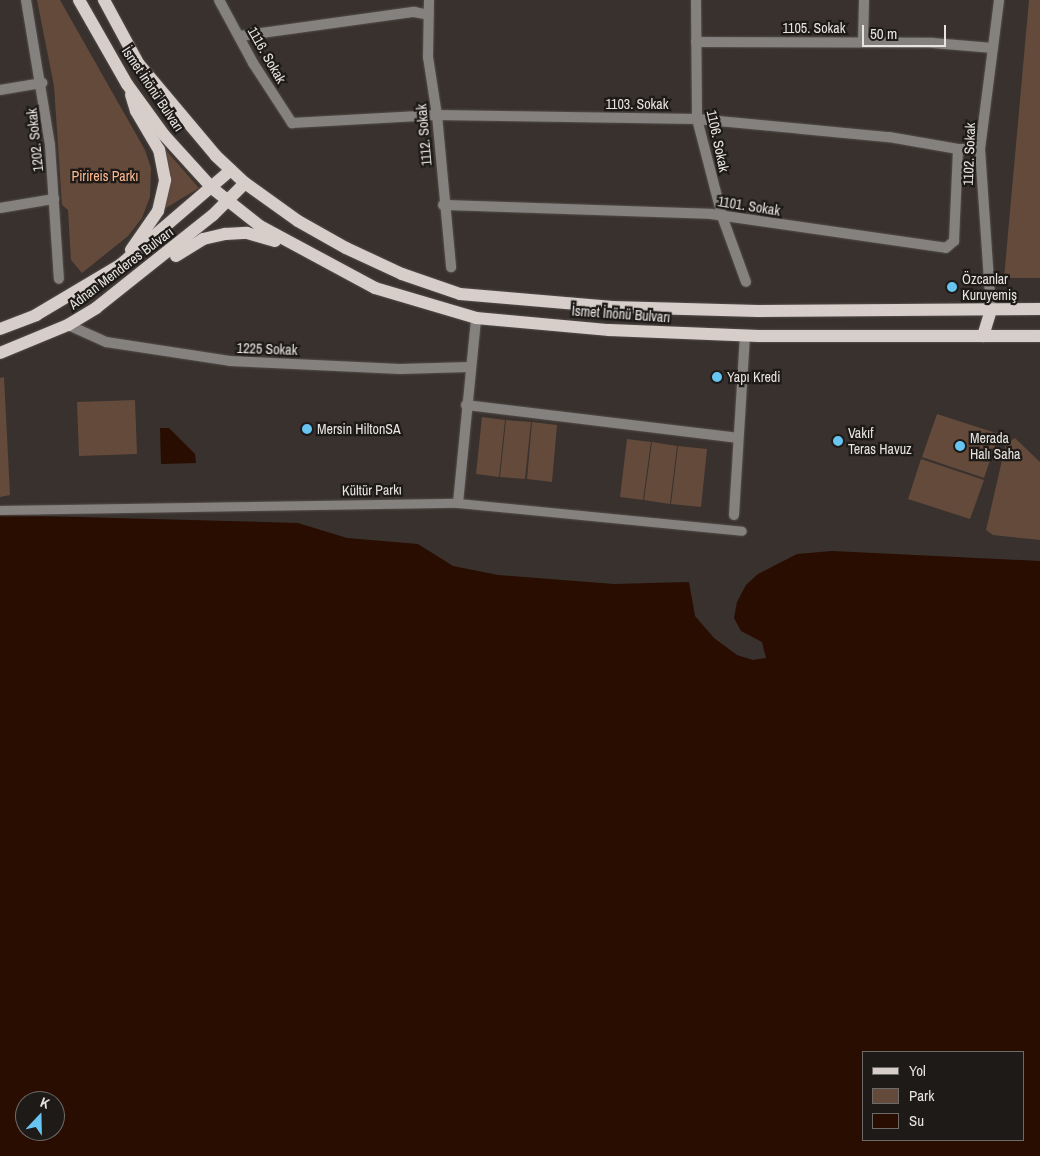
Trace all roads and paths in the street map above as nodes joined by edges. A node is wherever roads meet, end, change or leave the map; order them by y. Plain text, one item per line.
1 (26, 0) edge
2 (79, 0) edge
3 (104, 0) edge
4 (220, 0) edge
5 (429, 0) edge
6 (696, 0) edge
7 (864, 0) edge
8 (999, 0) edge
9 (429, 15) junction
10 (240, 36) junction
11 (696, 42) junction
12 (863, 42) junction
13 (993, 48) junction
14 (42, 83) junction
15 (127, 84) junction
16 (0, 90) edge
17 (437, 115) junction
18 (697, 119) junction
19 (292, 123) joint
20 (958, 149) junction
21 (980, 149) junction
22 (230, 170) junction
23 (245, 183) junction
24 (212, 188) junction
25 (54, 199) junction
26 (227, 202) junction
27 (443, 205) junction
28 (0, 208) edge
29 (722, 216) junction
30 (322, 262) junction
31 (120, 264) junction
32 (451, 267) dead end
33 (146, 271) junction
34 (60, 278) dead end
35 (746, 282) dead end
36 (1040, 309) edge
37 (991, 310) junction
38 (476, 318) junction
39 (68, 326) junction
40 (0, 329) edge
41 (745, 335) junction
42 (983, 336) junction
43 (1040, 336) edge
44 (0, 353) edge
45 (470, 366) junction
46 (466, 405) junction
47 (738, 438) junction
48 (458, 503) junction
49 (0, 510) edge
50 (734, 515) dead end
51 (742, 530) dead end

1 - 14 street, 1202. Sokak
2 - 15 main road, İsmet İnönü Bulvarı
3 - 22 main road, İsmet İnönü Bulvarı
4 - 10 street, 1116. Sokak
5 - 9 street, 1112. Sokak
6 - 11 street, 1106. Sokak
7 - 12 street
8 - 13 street, 1102. Sokak
9 - 10 street
9 - 17 street, 1112. Sokak
10 - 19 street, 1116. Sokak
11 - 12 street, 1105. Sokak
11 - 18 street, 1106. Sokak
12 - 13 street, 1105. Sokak
13 - 21 street, 1102. Sokak
14 - 16 street
14 - 25 street, 1202. Sokak
15 - 24 main road, İsmet İnönü Bulvarı
15 - 31 main road
17 - 18 street, 1103. Sokak
17 - 19 street, 1103. Sokak
17 - 27 street, 1112. Sokak
18 - 20 street, 1103. Sokak
18 - 29 street, 1106. Sokak
20 - 21 street, 1103. Sokak
20 - 29 street, 1101. Sokak
21 - 37 street, 1102. Sokak
22 - 23 main road, İsmet İnönü Bulvarı
22 - 24 main road, Adnan Menderes Bulvarı
23 - 26 main road, Adnan Menderes Bulvarı
23 - 37 main road, İsmet İnönü Bulvarı
24 - 26 main road, İsmet İnönü Bulvarı
24 - 31 main road, Adnan Menderes Bulvarı
25 - 28 street
25 - 34 street, 1202. Sokak
26 - 30 main road, İsmet İnönü Bulvarı
26 - 33 main road, Adnan Menderes Bulvarı
27 - 29 street, 1101. Sokak
27 - 32 street, 1112. Sokak
29 - 35 street, 1106. Sokak
30 - 33 main road
30 - 38 main road, İsmet İnönü Bulvarı
31 - 40 main road, Adnan Menderes Bulvarı
33 - 39 main road, Adnan Menderes Bulvarı
36 - 37 main road, İsmet İnönü Bulvarı
37 - 42 main road
38 - 41 main road, İsmet İnönü Bulvarı
38 - 45 street
39 - 44 main road, Adnan Menderes Bulvarı
39 - 45 street, 1225 Sokak
41 - 42 main road, İsmet İnönü Bulvarı
41 - 47 street
42 - 43 main road, İsmet İnönü Bulvarı
45 - 46 street
46 - 47 street
46 - 48 street
47 - 50 street
48 - 49 street, Kültür Parkı
48 - 51 street, Kültür Parkı

